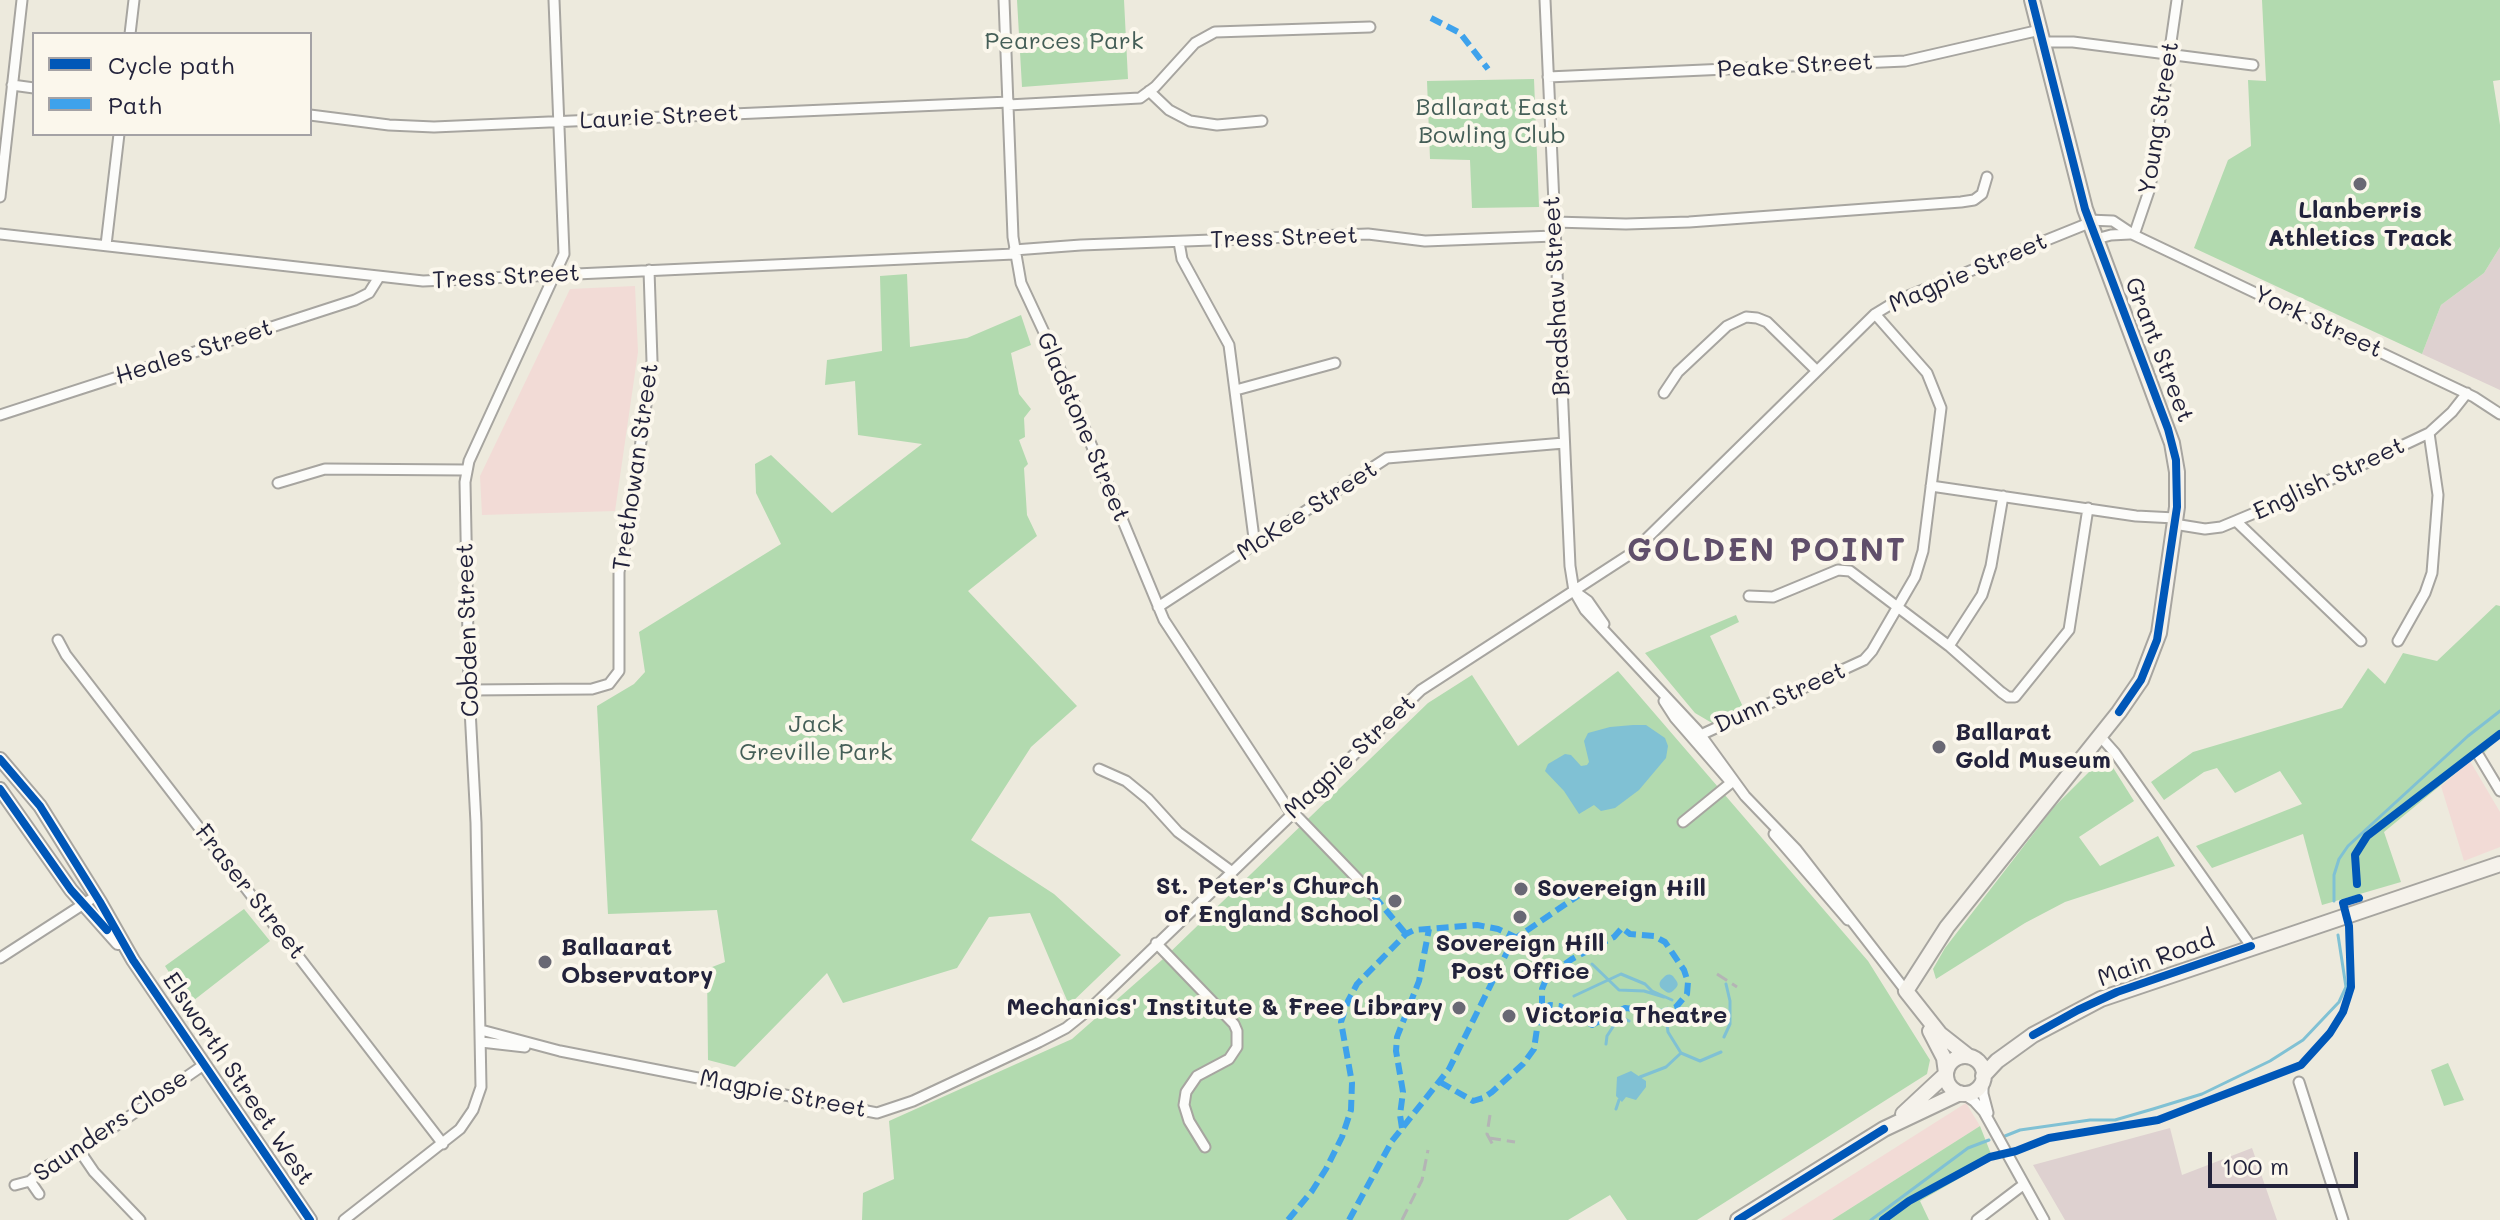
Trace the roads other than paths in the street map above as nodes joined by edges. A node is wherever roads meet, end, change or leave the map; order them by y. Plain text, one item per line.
1 (22, 0) edge
2 (134, 0) edge
3 (554, 0) edge
4 (1004, 0) edge
5 (1545, 0) edge
6 (2032, 0) edge
7 (2177, 0) edge
8 (1370, 27) dead end
9 (130, 32) edge
10 (2041, 36) junction
11 (2169, 54) junction
12 (2253, 65) dead end
13 (1548, 77) junction
14 (12, 85) junction
15 (32, 88) edge
16 (1149, 91) junction
17 (1009, 103) junction
18 (312, 115) edge
19 (560, 121) junction
20 (1262, 121) dead end
21 (119, 136) edge
22 (1987, 177) dead end
23 (0, 197) edge
24 (1554, 222) junction
25 (2089, 222) junction
26 (0, 234) edge
27 (2134, 235) junction
28 (1554, 236) junction
29 (2096, 239) junction
30 (1179, 242) junction
31 (106, 245) junction
32 (1014, 252) junction
33 (649, 270) junction
34 (557, 275) junction
35 (379, 277) junction
36 (1875, 314) junction
37 (1335, 363) dead end
38 (1817, 371) junction
39 (1236, 390) junction
40 (1664, 393) dead end
41 (2467, 393) junction
42 (2500, 414) edge
43 (0, 415) edge
44 (2429, 433) junction
45 (1564, 443) junction
46 (466, 470) junction
47 (278, 483) dead end
48 (1931, 486) junction
49 (2003, 496) junction
50 (2088, 508) junction
51 (2174, 521) junction
52 (2237, 522) junction
53 (1255, 546) junction
54 (1574, 591) junction
55 (1749, 596) dead end
56 (1158, 607) junction
57 (1898, 609) junction
58 (58, 640) dead end
59 (2361, 641) dead end
60 (2398, 641) dead end
61 (1949, 646) junction
62 (469, 690) junction
63 (2099, 735) junction
64 (1697, 736) junction
65 (2479, 756) dead end
66 (0, 759) edge
67 (1099, 769) dead end
68 (1732, 782) junction
69 (0, 789) edge
70 (2500, 791) edge
71 (1745, 796) junction
72 (1292, 812) junction
73 (1683, 822) dead end
74 (2500, 864) edge
75 (1231, 871) junction
76 (96, 896) junction
77 (1374, 896) dead end
78 (83, 904) junction
79 (1156, 943) junction
80 (2251, 946) junction
81 (0, 958) edge
82 (133, 960) junction
83 (1908, 994) junction
84 (481, 1030) junction
85 (2033, 1035) junction
86 (481, 1042) junction
87 (560, 1051) junction
88 (1969, 1057) junction
89 (205, 1064) junction
90 (1946, 1073) junction
91 (1983, 1077) junction
92 (2299, 1082) dead end
93 (1961, 1093) junction
94 (1993, 1128) junction
95 (1884, 1129) junction
96 (443, 1144) junction
97 (1205, 1147) dead end
98 (79, 1150) junction
99 (30, 1181) junction
100 (15, 1185) dead end
101 (2023, 1185) junction
102 (39, 1194) dead end
103 (140, 1220) edge
104 (310, 1220) edge
105 (344, 1220) edge
106 (1738, 1220) edge
107 (1977, 1220) edge
108 (2044, 1220) edge
109 (2343, 1220) edge

1 - 14 street
2 - 9 street
3 - 19 street, Cobden Street
4 - 17 street, Gladstone Street
5 - 13 street, Bradshaw Street
6 - 10 main road, Grant Street
7 - 11 street, Young Street
8 - 16 street
10 - 11 street, Peake Street
10 - 13 street, Peake Street
10 - 25 main road, Grant Street
11 - 12 street, Peake Street
11 - 27 street, Young Street
13 - 24 street, Bradshaw Street
14 - 15 street
14 - 23 street
16 - 17 street, Laurie Street
16 - 20 street
17 - 19 street, Laurie Street
17 - 32 street, Gladstone Street
18 - 19 street, Laurie Street
19 - 34 street, Cobden Street
21 - 31 street
22 - 24 street
24 - 28 street, Bradshaw Street
25 - 27 street, York Street
25 - 29 main road, Grant Street
25 - 36 street, Magpie Street
26 - 31 street, Tress Street
27 - 29 street
27 - 41 street, York Street
28 - 30 street, Tress Street
28 - 45 street, Bradshaw Street
29 - 51 main road, Grant Street
30 - 32 street, Tress Street
30 - 39 street
31 - 35 street, Tress Street
32 - 33 street, Tress Street
32 - 56 street, Gladstone Street
33 - 34 street, Tress Street
33 - 62 street, Trethowan Street
34 - 35 street, Tress Street
34 - 46 street, Cobden Street
35 - 43 street, Heales Street
36 - 38 street, Magpie Street
36 - 48 street, Dunn Street
37 - 39 street
38 - 40 street
38 - 54 street, Magpie Street
39 - 53 street
41 - 42 street, York Street
41 - 44 street, English Street
44 - 52 street, English Street
44 - 60 street
45 - 53 street, McKee Street
45 - 54 street, Bradshaw Street
46 - 47 street
46 - 62 street, Cobden Street
48 - 49 street, English Street
48 - 57 street, Dunn Street
49 - 50 street, English Street
49 - 61 street
50 - 51 street, English Street
50 - 61 street
51 - 52 street, English Street
51 - 63 main road, Grant Street
52 - 59 street
53 - 56 street, McKee Street
54 - 64 street
54 - 72 street, Magpie Street
55 - 57 street
56 - 72 street, Gladstone Street
57 - 61 street
57 - 64 street, Dunn Street
58 - 96 street, Fraser Street
62 - 84 street, Cobden Street
63 - 80 street
63 - 83 main road, Grant Street
64 - 68 street
64 - 71 street
65 - 70 street
66 - 76 street, Elsworth Street West
67 - 75 street
68 - 71 street
68 - 73 street
69 - 78 street, Elsworth Street West
71 - 83 street
72 - 75 street, Magpie Street
72 - 77 street, Gladstone Street
74 - 80 main road, Main Road
75 - 79 street, Magpie Street
76 - 78 street
76 - 82 street, Elsworth Street West
78 - 81 street
78 - 82 street, Elsworth Street West
79 - 87 street, Magpie Street
79 - 97 street
80 - 85 main road, Main Road
82 - 89 street, Elsworth Street West
83 - 88 main road
83 - 90 main road
84 - 86 street, Cobden Street
84 - 87 street, Magpie Street
85 - 88 main road, Main Road
85 - 91 main road, Main Road
86 - 87 street, Magpie Street
86 - 96 street, Cobden Street
88 - 90 main road
88 - 91 main road
89 - 98 street, Saunders Close
89 - 104 street, Elsworth Street West
90 - 93 main road
90 - 95 main road
91 - 93 main road
91 - 94 street
92 - 109 street
93 - 94 street
93 - 95 main road
94 - 101 street
95 - 106 main road
96 - 105 street, Cobden Street
98 - 99 street, Saunders Close
98 - 103 street
99 - 100 street, Saunders Close
99 - 102 street
101 - 107 street
101 - 108 street

